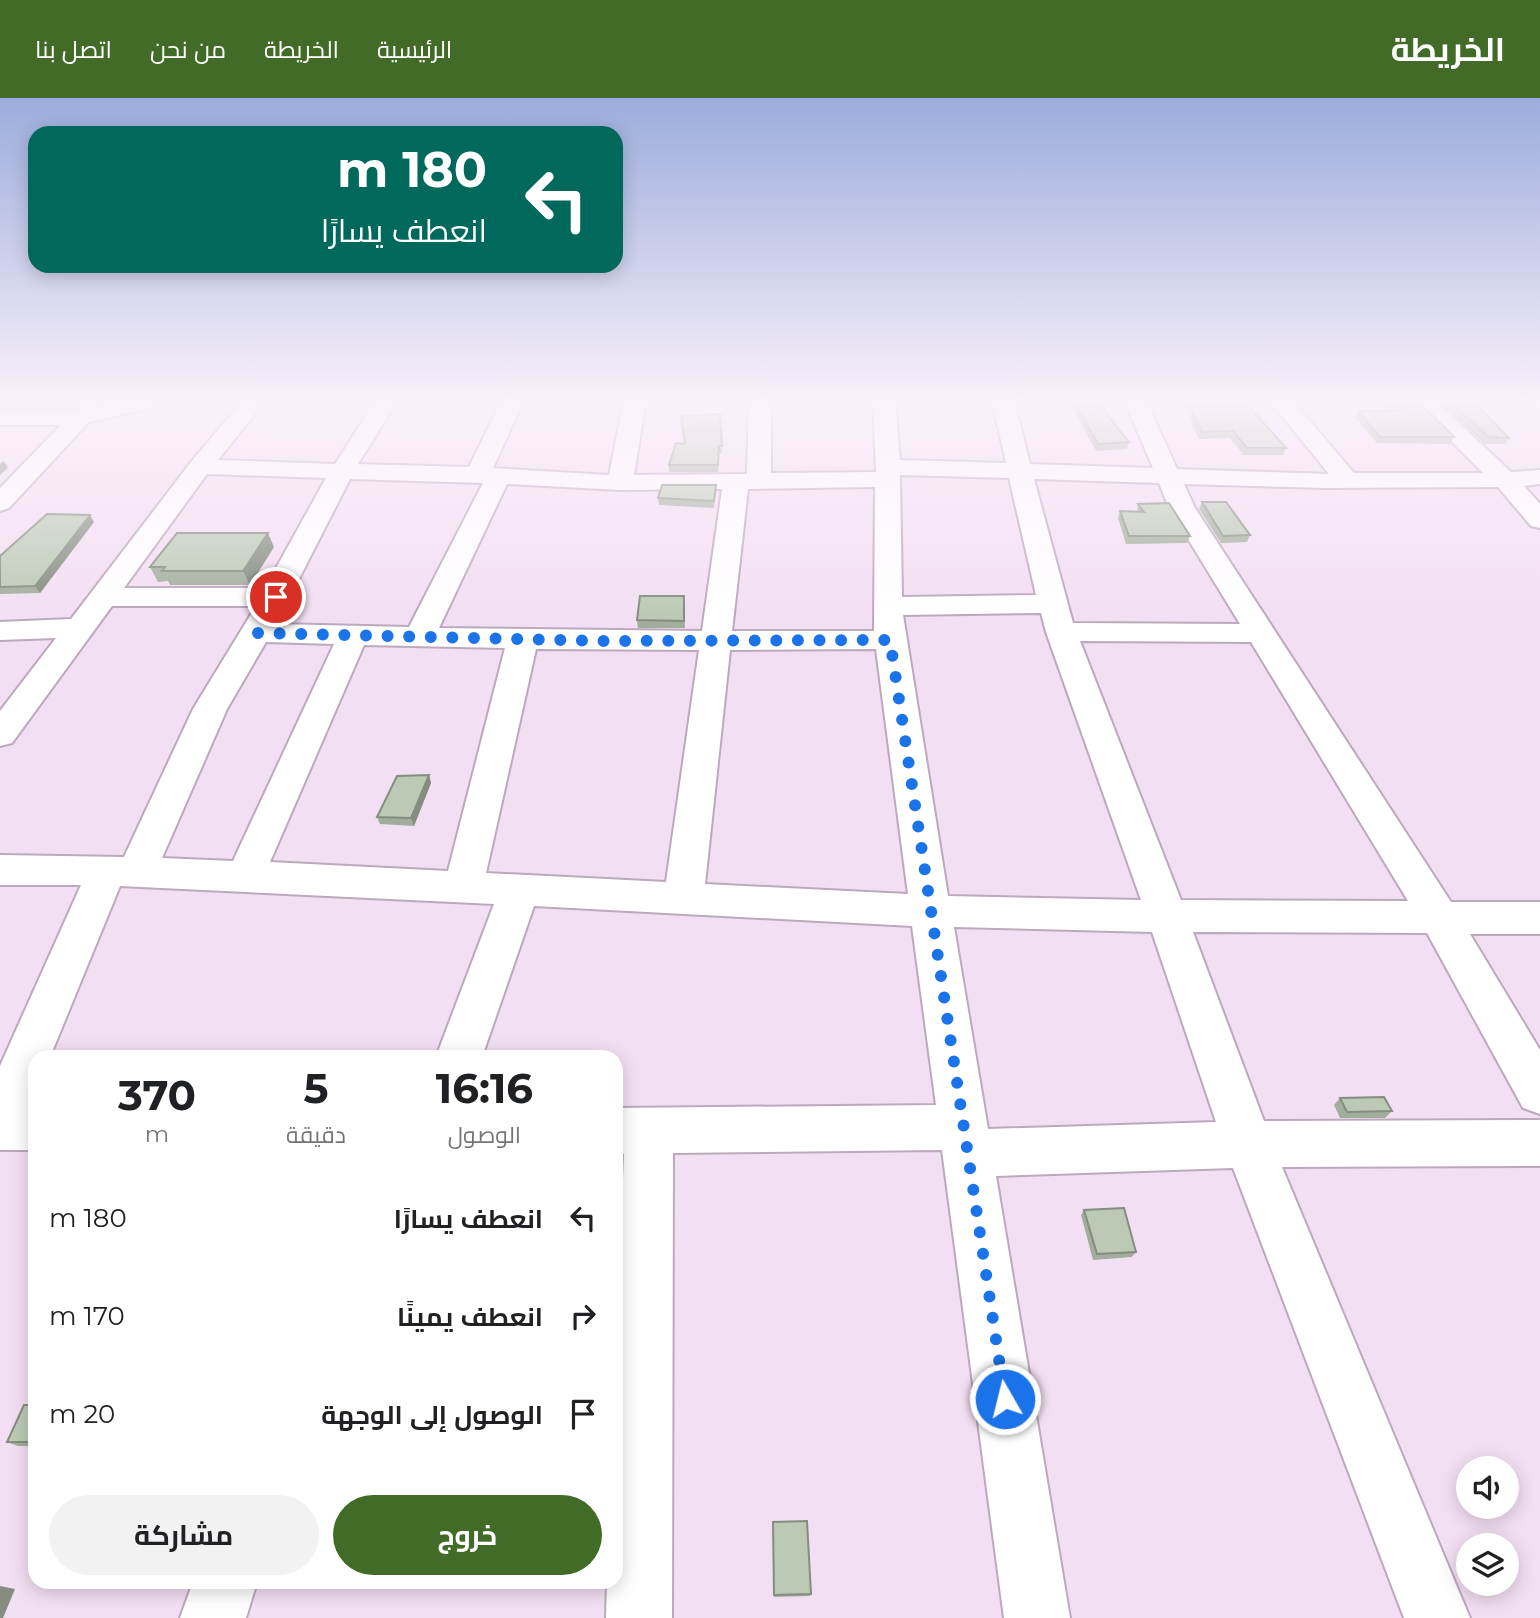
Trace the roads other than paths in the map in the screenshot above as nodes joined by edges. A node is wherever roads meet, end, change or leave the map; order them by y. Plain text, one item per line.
1 (30, 471) edge
2 (197, 471) edge
3 (342, 471) joint
4 (490, 471) edge
5 (622, 471) edge
6 (749, 471) edge
7 (1164, 471) edge
8 (1339, 471) edge
9 (1495, 471) edge
10 (888, 473) junction
11 (1021, 473) junction
12 (488, 476) junction
13 (1166, 477) junction
14 (1540, 477) edge
15 (1346, 479) junction
16 (1505, 480) junction
17 (747, 481) junction
18 (620, 483) junction
19 (0, 503) edge
20 (1540, 520) edge
21 (103, 597) junction
22 (276, 597) junction
23 (1056, 618) junction
24 (888, 623) junction
25 (81, 628) junction
26 (0, 631) edge
27 (256, 633) junction
28 (1259, 633) junction
29 (353, 636) junction
30 (419, 638) junction
31 (523, 639) junction
32 (714, 640) junction
33 (0, 735) edge
34 (0, 870) edge
35 (122, 871) junction
36 (245, 876) junction
37 (463, 888) junction
38 (519, 891) junction
39 (683, 900) junction
40 (932, 911) junction
41 (1167, 916) junction
42 (1440, 917) junction
43 (1540, 918) edge
44 (34, 1050) edge
45 (462, 1050) edge
46 (28, 1063) edge
47 (1540, 1093) edge
48 (0, 1120) edge
49 (0, 1127) edge
50 (28, 1127) edge
51 (632, 1130) edge
52 (967, 1140) junction
53 (1540, 1143) edge
54 (1248, 1144) junction
55 (223, 1589) edge
56 (213, 1618) edge
57 (639, 1618) edge
58 (1037, 1618) edge
59 (1437, 1618) edge

1 - 19 street
2 - 21 street
3 - 12 street
3 - 22 street
4 - 12 street
5 - 18 street
6 - 17 street
7 - 13 street
8 - 15 street
9 - 16 street
10 - 11 street
10 - 17 street
10 - 24 street
11 - 13 street
11 - 23 street
12 - 18 street
12 - 30 street
13 - 15 street
13 - 28 street
14 - 16 street
15 - 16 street
16 - 20 street
17 - 18 street
17 - 32 street
21 - 22 street
21 - 25 street
22 - 27 street
23 - 24 street
23 - 28 street
23 - 41 street
24 - 32 street
24 - 40 street
25 - 26 street
25 - 33 street
27 - 29 street
27 - 35 street
28 - 42 street
29 - 30 street
29 - 36 street
30 - 31 street
31 - 32 street
31 - 37 street
32 - 39 street
34 - 35 street
35 - 36 street
35 - 44 street
36 - 37 street
37 - 38 street
38 - 39 street
38 - 45 street
39 - 40 street
40 - 41 street
40 - 52 street
41 - 42 street
41 - 54 street
42 - 43 street
42 - 47 street
46 - 48 street
49 - 50 street
51 - 52 street
51 - 57 street
52 - 54 street
52 - 58 street
53 - 54 street
54 - 59 street
55 - 56 street

